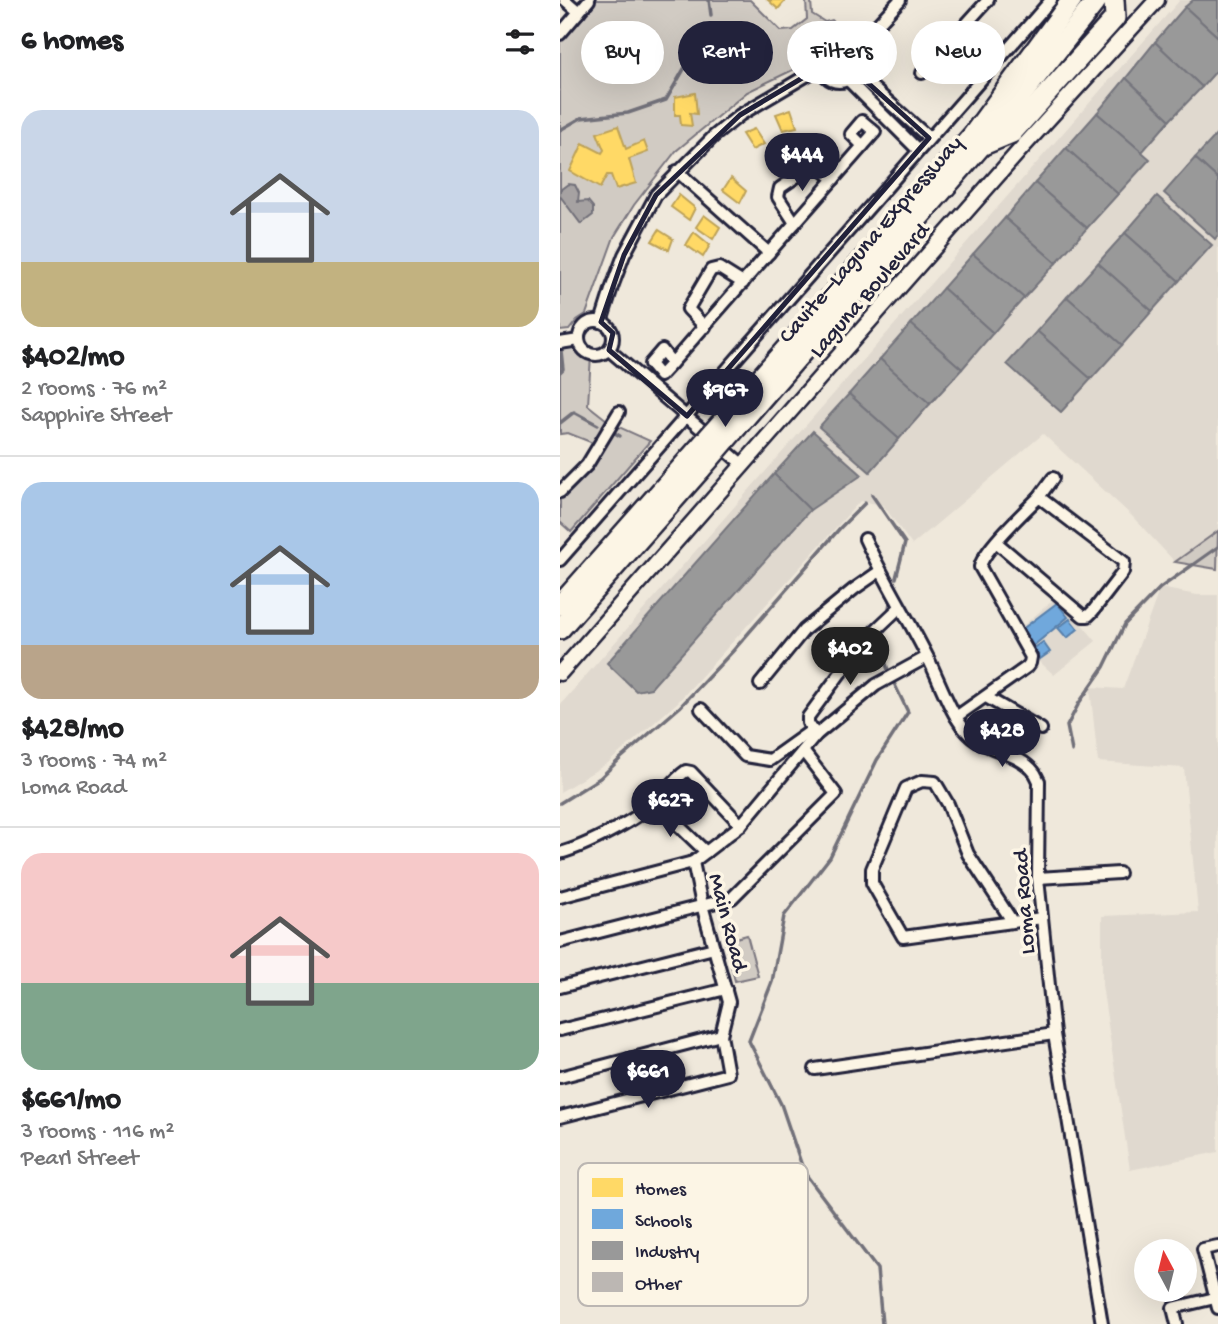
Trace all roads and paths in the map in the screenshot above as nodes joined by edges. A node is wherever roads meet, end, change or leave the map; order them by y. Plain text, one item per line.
1 (565, 0) edge
2 (589, 0) edge
3 (900, 0) edge
4 (1051, 0) edge
5 (1072, 0) edge
6 (1097, 0) edge
7 (1114, 0) edge
8 (1157, 0) edge
9 (983, 2) edge
10 (579, 12) junction
11 (881, 21) edge
12 (967, 21) edge
13 (560, 34) edge
14 (792, 84) edge
15 (858, 84) edge
16 (861, 84) edge
17 (929, 138) junction
18 (982, 145) junction
19 (863, 146) dead end
20 (918, 150) junction
21 (677, 172) junction
22 (834, 179) junction
23 (795, 223) junction
24 (769, 253) junction
25 (743, 283) junction
26 (601, 322) junction
27 (705, 327) junction
28 (579, 340) junction
29 (560, 343) edge
30 (609, 349) junction
31 (672, 363) dead end
32 (619, 412) dead end
33 (687, 416) junction
34 (733, 421) junction
35 (695, 464) junction
36 (743, 465) junction
37 (1053, 478) dead end
38 (561, 491) edge
39 (1039, 496) junction
40 (865, 539) dead end
41 (996, 542) junction
42 (560, 560) edge
43 (880, 571) junction
44 (560, 605) edge
45 (900, 607) junction
46 (560, 629) edge
47 (927, 657) junction
48 (560, 673) edge
49 (760, 684) dead end
50 (986, 697) junction
51 (701, 709) dead end
52 (956, 717) junction
53 (1041, 729) dead end
54 (810, 740) junction
55 (655, 803) junction
56 (741, 825) junction
57 (706, 852) junction
58 (560, 853) edge
59 (693, 862) junction
60 (1119, 873) dead end
61 (1038, 878) junction
62 (560, 897) edge
63 (702, 905) junction
64 (1042, 918) junction
65 (1012, 922) junction
66 (560, 942) edge
67 (714, 948) junction
68 (560, 987) edge
69 (726, 989) junction
70 (560, 1031) edge
71 (1054, 1034) junction
72 (721, 1035) junction
73 (815, 1069) dead end
74 (560, 1077) edge
75 (560, 1117) edge
76 (1218, 1246) edge
77 (1217, 1303) edge
78 (1102, 1324) edge
79 (1177, 1324) edge

1 - 10 street
2 - 10 street
3 - 11 street
4 - 17 street
5 - 34 highway, Cavite–Laguna Expressway
6 - 18 highway, Cavite–Laguna Expressway
7 - 18 highway
8 - 36 main road, Laguna Boulevard
9 - 12 street
10 - 13 street
14 - 21 street
15 - 20 street
16 - 17 street
17 - 20 street
18 - 34 highway, Cavite–Laguna Expressway
19 - 22 street
20 - 33 street
21 - 24 street
21 - 26 street
22 - 23 street
22 - 23 street
23 - 24 street
24 - 25 street
25 - 27 street
25 - 27 street
26 - 28 street
26 - 30 street
27 - 31 street
28 - 29 street
28 - 30 street
30 - 33 street
32 - 38 street
33 - 36 street
33 - 42 street
34 - 35 highway, Cavite–Laguna Expressway, bridge
35 - 44 highway, Cavite–Laguna Expressway
35 - 46 highway, Cavite–Laguna Expressway
36 - 48 main road, Laguna Boulevard
37 - 39 street
39 - 41 street
39 - 41 street
40 - 43 street, Loma Road
41 - 50 street
43 - 45 street, Loma Road
43 - 49 street
45 - 47 street, Loma Road
45 - 54 street
47 - 52 street, Loma Road
47 - 54 street
50 - 52 street
50 - 53 street
51 - 54 street
52 - 61 street, Loma Road
54 - 56 street, Main Road
54 - 63 street
55 - 56 street
55 - 57 street
55 - 58 street
56 - 57 street, Main Road
57 - 59 street, Main Road
59 - 62 street
59 - 63 street, Main Road
60 - 61 street
61 - 64 street, Loma Road
63 - 66 street
63 - 67 street, Main Road
64 - 65 street
64 - 71 street, Loma Road
65 - 65 street
67 - 68 street
67 - 69 street, Main Road
69 - 70 street
69 - 72 street, Main Road
71 - 73 street
71 - 78 street, Loma Road
72 - 74 street
72 - 75 street, Main Road
76 - 77 street
77 - 79 street

